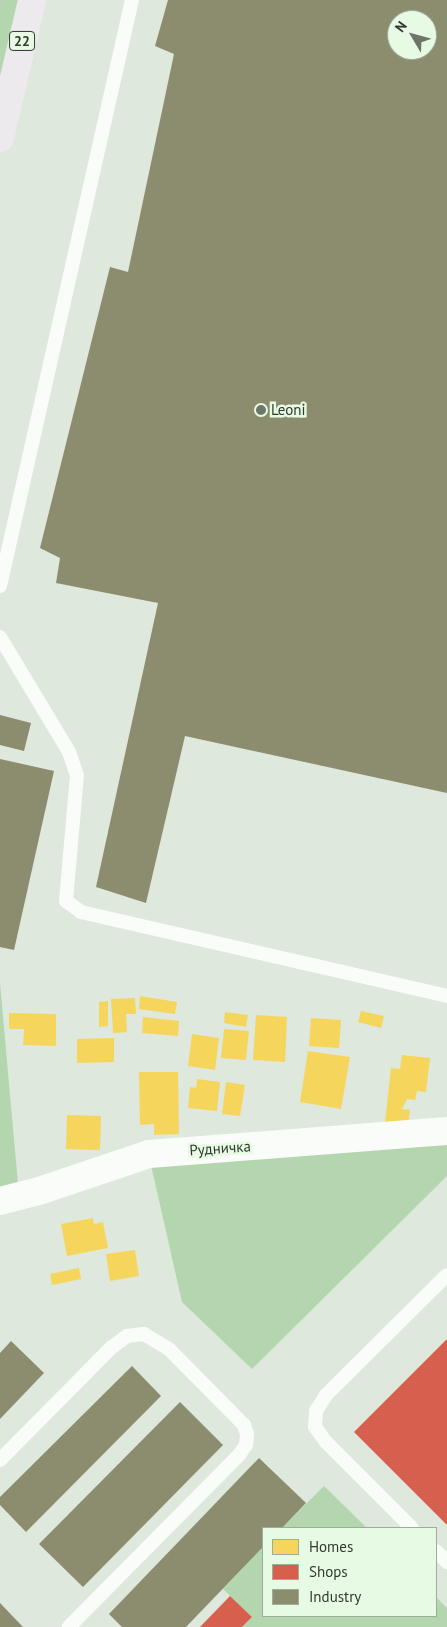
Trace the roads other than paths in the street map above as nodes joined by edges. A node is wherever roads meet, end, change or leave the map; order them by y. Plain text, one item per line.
1 (32, 0) edge
2 (132, 0) edge
3 (0, 138) edge
4 (0, 586) edge
5 (0, 637) edge
6 (447, 996) edge
7 (447, 1131) edge
8 (0, 1201) edge
9 (447, 1274) edge
10 (0, 1460) edge
11 (411, 1527) edge
12 (437, 1552) edge
13 (447, 1562) edge
14 (78, 1624) edge

1 - 3 main road, 22
2 - 4 lane
5 - 6 lane
7 - 8 street, Рудничка
9 - 11 lane
10 - 14 lane
12 - 13 lane

